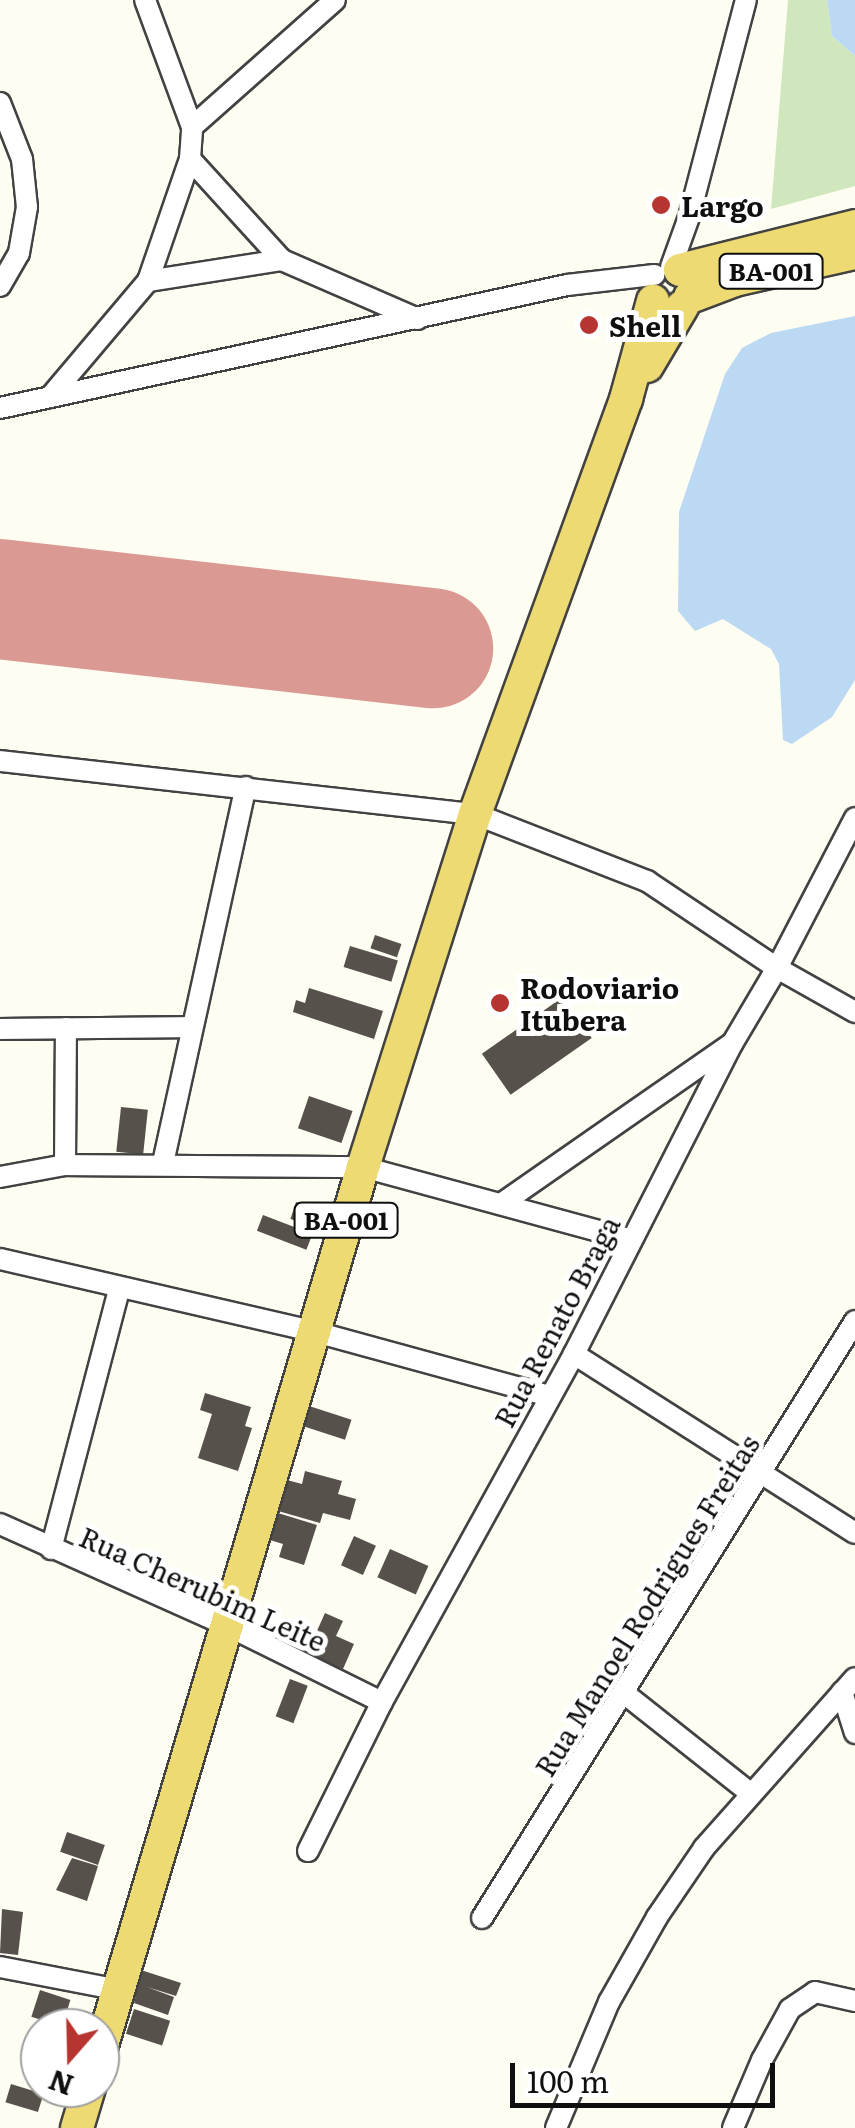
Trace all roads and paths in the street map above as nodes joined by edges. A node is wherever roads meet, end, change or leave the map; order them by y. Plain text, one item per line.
1 (145, 0) edge
2 (335, 0) edge
3 (746, 0) edge
4 (0, 103) edge
5 (192, 127) junction
6 (190, 159) junction
7 (855, 226) edge
8 (855, 252) edge
9 (282, 260) junction
10 (148, 281) junction
11 (0, 286) edge
12 (672, 286) junction
13 (418, 319) junction
14 (50, 397) junction
15 (0, 408) edge
16 (0, 762) edge
17 (246, 786) junction
18 (475, 814) junction
19 (855, 818) edge
20 (778, 968) junction
21 (855, 1012) edge
22 (192, 1027) junction
23 (0, 1028) edge
24 (66, 1028) junction
25 (732, 1044) junction
26 (163, 1164) junction
27 (65, 1165) junction
28 (363, 1167) junction
29 (0, 1177) edge
30 (500, 1204) junction
31 (631, 1240) junction
32 (0, 1259) edge
33 (119, 1289) junction
34 (855, 1321) edge
35 (312, 1331) junction
36 (574, 1354) junction
37 (549, 1396) junction
38 (762, 1476) junction
39 (0, 1524) edge
40 (855, 1533) edge
41 (50, 1549) junction
42 (226, 1625) junction
43 (849, 1685) edge
44 (624, 1693) junction
45 (382, 1702) junction
46 (855, 1734) edge
47 (750, 1793) junction
48 (308, 1851) dead end
49 (482, 1918) dead end
50 (0, 1966) edge
51 (118, 1990) junction
52 (855, 2001) edge
53 (113, 2008) edge
54 (556, 2128) edge
55 (734, 2128) edge

1 - 5 street
2 - 5 street
3 - 12 street
4 - 11 street
5 - 6 street
6 - 9 street
6 - 10 street
7 - 12 main road, BA-001
8 - 12 main road, BA-001
9 - 10 street
9 - 13 street
10 - 14 street
12 - 13 street
12 - 18 main road, BA-001
13 - 14 street
14 - 15 street
16 - 17 street
17 - 18 street
17 - 22 street
18 - 20 street
18 - 28 main road, BA-001
19 - 20 street, Rua Renato Braga
20 - 21 street
20 - 25 street, Rua Renato Braga
22 - 24 street
22 - 26 street
23 - 24 street
24 - 27 street
25 - 30 street
25 - 31 street, Rua Renato Braga
26 - 27 street
26 - 28 street
27 - 29 street
28 - 30 street
28 - 35 main road, BA-001
30 - 31 street
31 - 36 street, Rua Renato Braga
32 - 33 street
33 - 35 street
33 - 41 street
34 - 38 street, Rua Manoel Rodrigues Freitas
35 - 37 street
35 - 42 main road, BA-001
36 - 37 street, Rua Renato Braga
36 - 38 street
37 - 45 street, Rua Renato Braga
38 - 40 street
38 - 44 street, Rua Manoel Rodrigues Freitas
39 - 41 street, Rua Cherubim Leite
41 - 42 street, Rua Cherubim Leite
42 - 45 street, Rua Cherubim Leite
42 - 51 main road, BA-001
43 - 46 street
43 - 47 street
44 - 47 street
44 - 49 street, Rua Manoel Rodrigues Freitas
45 - 48 street, Rua Renato Braga
47 - 54 street
50 - 51 street
51 - 53 main road, BA-001
52 - 55 street

